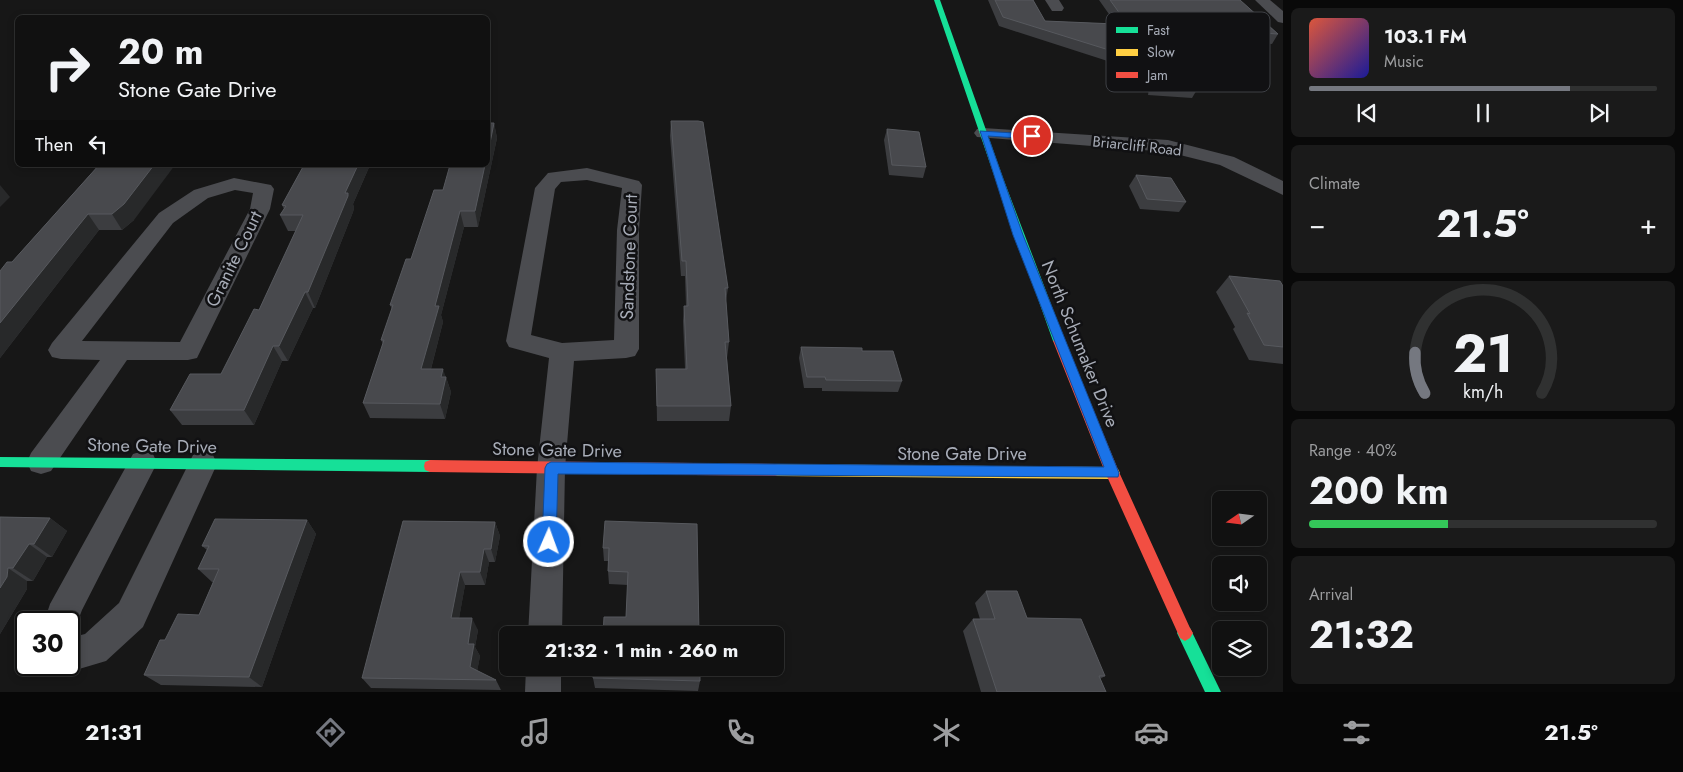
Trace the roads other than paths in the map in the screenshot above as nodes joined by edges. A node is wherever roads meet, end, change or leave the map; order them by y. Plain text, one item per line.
1 (937, 0) edge
2 (1262, 0) edge
3 (1283, 19) edge
4 (983, 133) junction
5 (1283, 189) edge
6 (120, 351) junction
7 (562, 352) junction
8 (0, 462) edge
9 (40, 462) junction
10 (144, 463) junction
11 (203, 464) junction
12 (551, 468) junction
13 (1113, 473) junction
14 (65, 611) edge
15 (545, 626) edge
16 (80, 652) edge
17 (544, 676) edge
18 (543, 692) edge
19 (1213, 692) edge

1 - 4 street, North Schumaker Drive
2 - 3 street
4 - 5 street, Briarcliff Road
4 - 13 street, North Schumaker Drive
6 - 6 street, Granite Court
6 - 9 street
7 - 7 street, Sandstone Court
7 - 12 street
8 - 9 street, Stone Gate Drive
9 - 10 street, Stone Gate Drive
10 - 11 street, Stone Gate Drive
10 - 14 street
11 - 12 street, Stone Gate Drive
11 - 16 street
12 - 13 street, Stone Gate Drive
12 - 15 street
13 - 19 street, North Schumaker Drive
17 - 18 street

